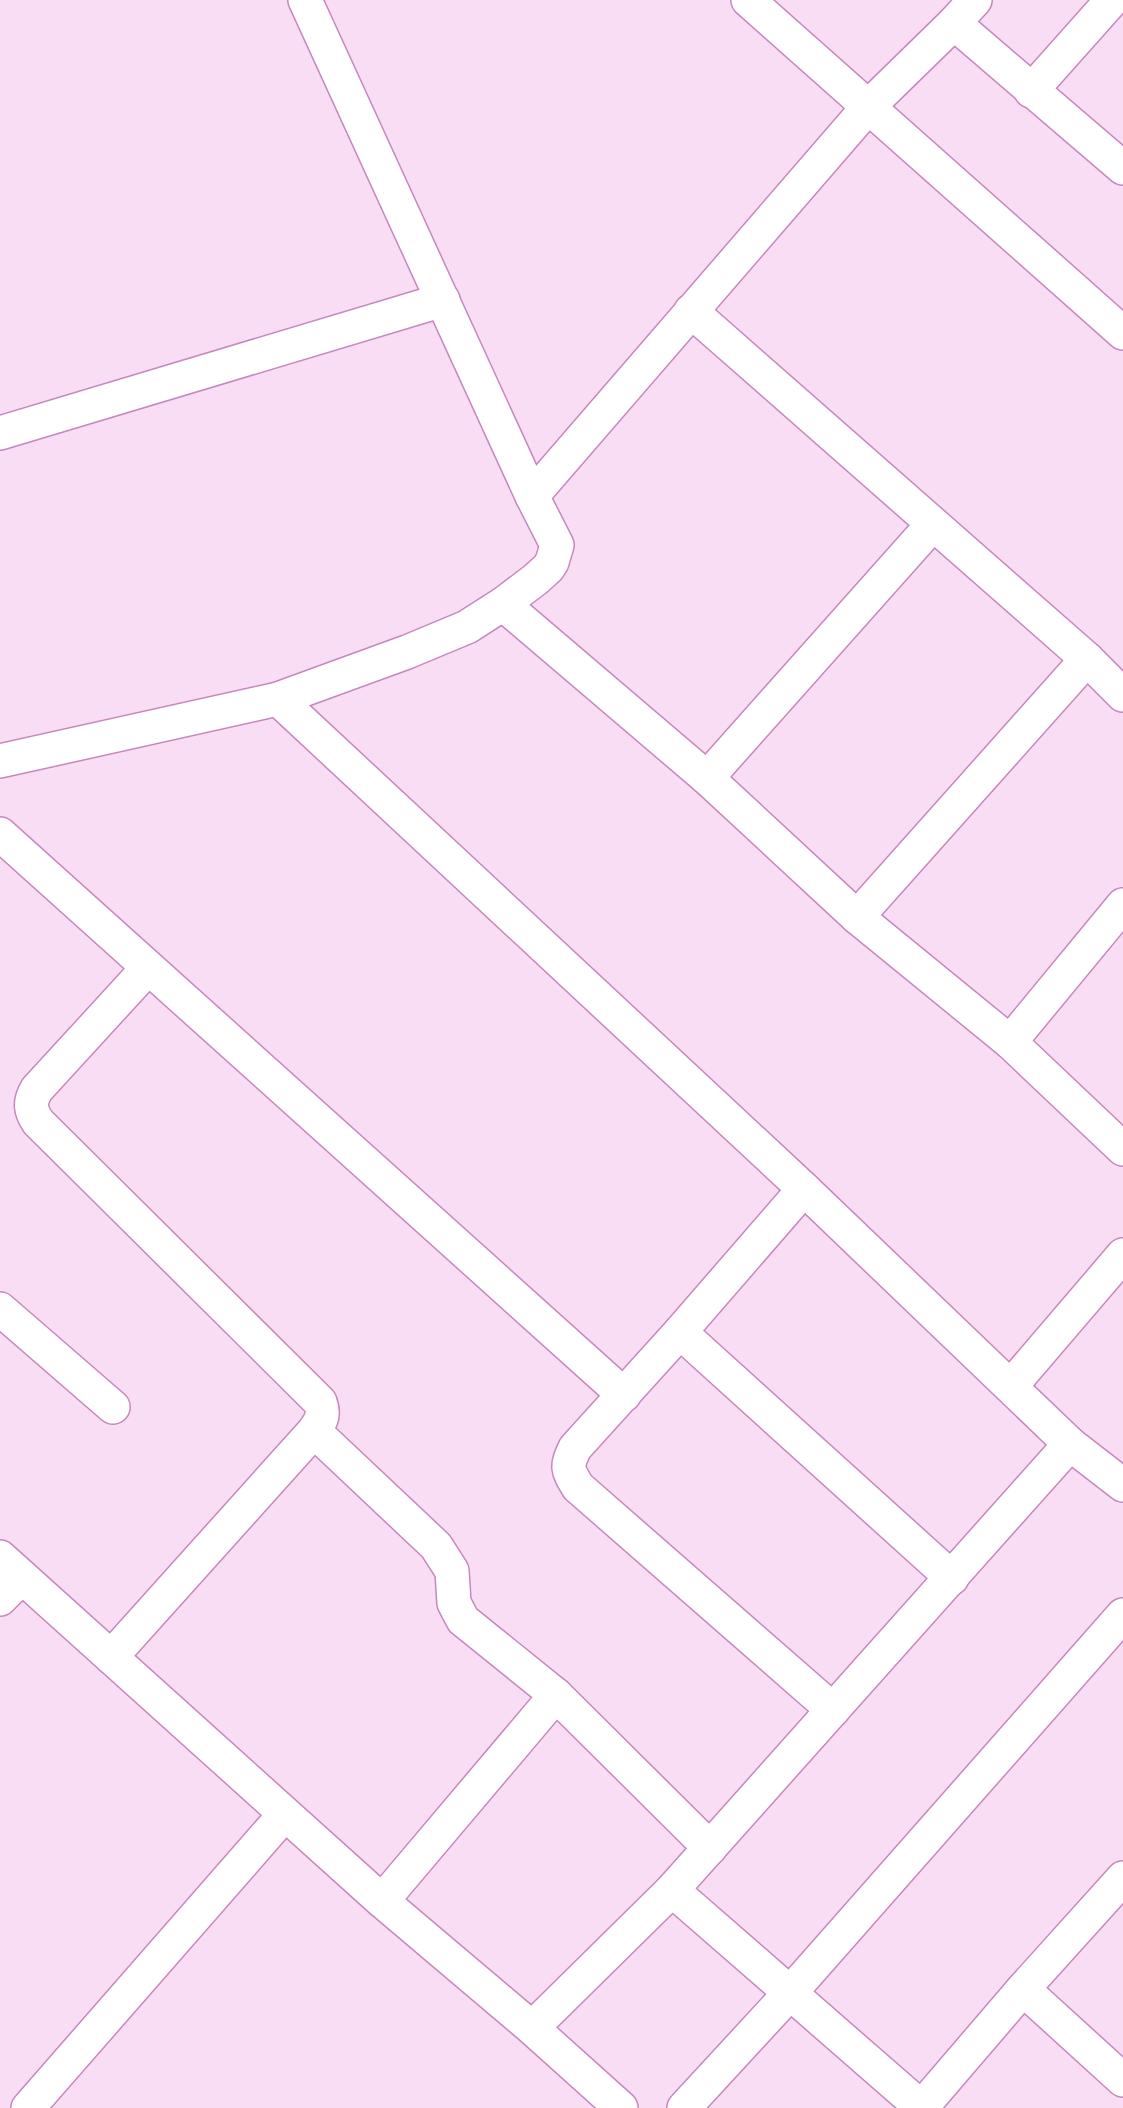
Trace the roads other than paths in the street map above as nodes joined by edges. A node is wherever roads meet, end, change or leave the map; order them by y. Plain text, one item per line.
1 (305, 0) edge
2 (748, 0) edge
3 (1112, 0) edge
4 (964, 12) edge
5 (1031, 91) junction
6 (869, 106) junction
7 (1123, 168) edge
8 (443, 300) junction
9 (691, 311) junction
10 (1118, 319) edge
11 (0, 433) edge
12 (532, 496) junction
13 (933, 524) junction
14 (503, 604) junction
15 (1087, 659) junction
16 (1123, 695) edge
17 (278, 699) junction
18 (0, 760) edge
19 (707, 778) junction
20 (0, 834) edge
21 (1123, 905) edge
22 (857, 917) junction
23 (148, 968) junction
24 (1010, 1042) junction
25 (1119, 1137) edge
26 (804, 1189) junction
27 (1123, 1255) edge
28 (0, 1309) edge
29 (681, 1332) junction
30 (1011, 1386) junction
31 (624, 1395) junction
32 (113, 1407) dead end
33 (314, 1431) junction
34 (1070, 1444) junction
35 (1123, 1485) edge
36 (7, 1577) edge
37 (952, 1578) junction
38 (1123, 1615) edge
39 (111, 1657) junction
40 (556, 1695) junction
41 (833, 1710) junction
42 (285, 1814) junction
43 (711, 1848) junction
44 (1123, 1878) edge
45 (672, 1890) junction
46 (382, 1901) junction
47 (1023, 1989) junction
48 (790, 1993) junction
49 (532, 2028) junction
50 (1123, 2080) edge
51 (28, 2108) edge
52 (621, 2108) edge
53 (684, 2108) edge
54 (921, 2108) edge

1 - 8 street
2 - 6 street
3 - 5 street
4 - 5 street
4 - 6 street
5 - 7 street
6 - 9 street
6 - 10 street
8 - 11 street
8 - 12 street
9 - 12 street
9 - 13 street
12 - 14 street
13 - 15 street
13 - 19 street
14 - 17 street
14 - 19 street
15 - 16 street
15 - 22 street
17 - 18 street
17 - 26 street
19 - 22 street
20 - 23 street
21 - 24 street
22 - 24 street
23 - 31 street
23 - 33 street
24 - 25 street
26 - 29 street
26 - 30 street
27 - 30 street
28 - 32 street
29 - 31 street
29 - 37 street
30 - 34 street
31 - 41 street
33 - 39 street
33 - 40 street
34 - 35 street
34 - 37 street
36 - 39 street
37 - 41 street
38 - 48 street
39 - 42 street
40 - 43 street
40 - 46 street
41 - 43 street
42 - 46 street
42 - 51 street
43 - 45 street
44 - 47 street
45 - 48 street
45 - 49 street
46 - 49 street
47 - 50 street
47 - 54 street
48 - 53 street
48 - 54 street
49 - 52 street

